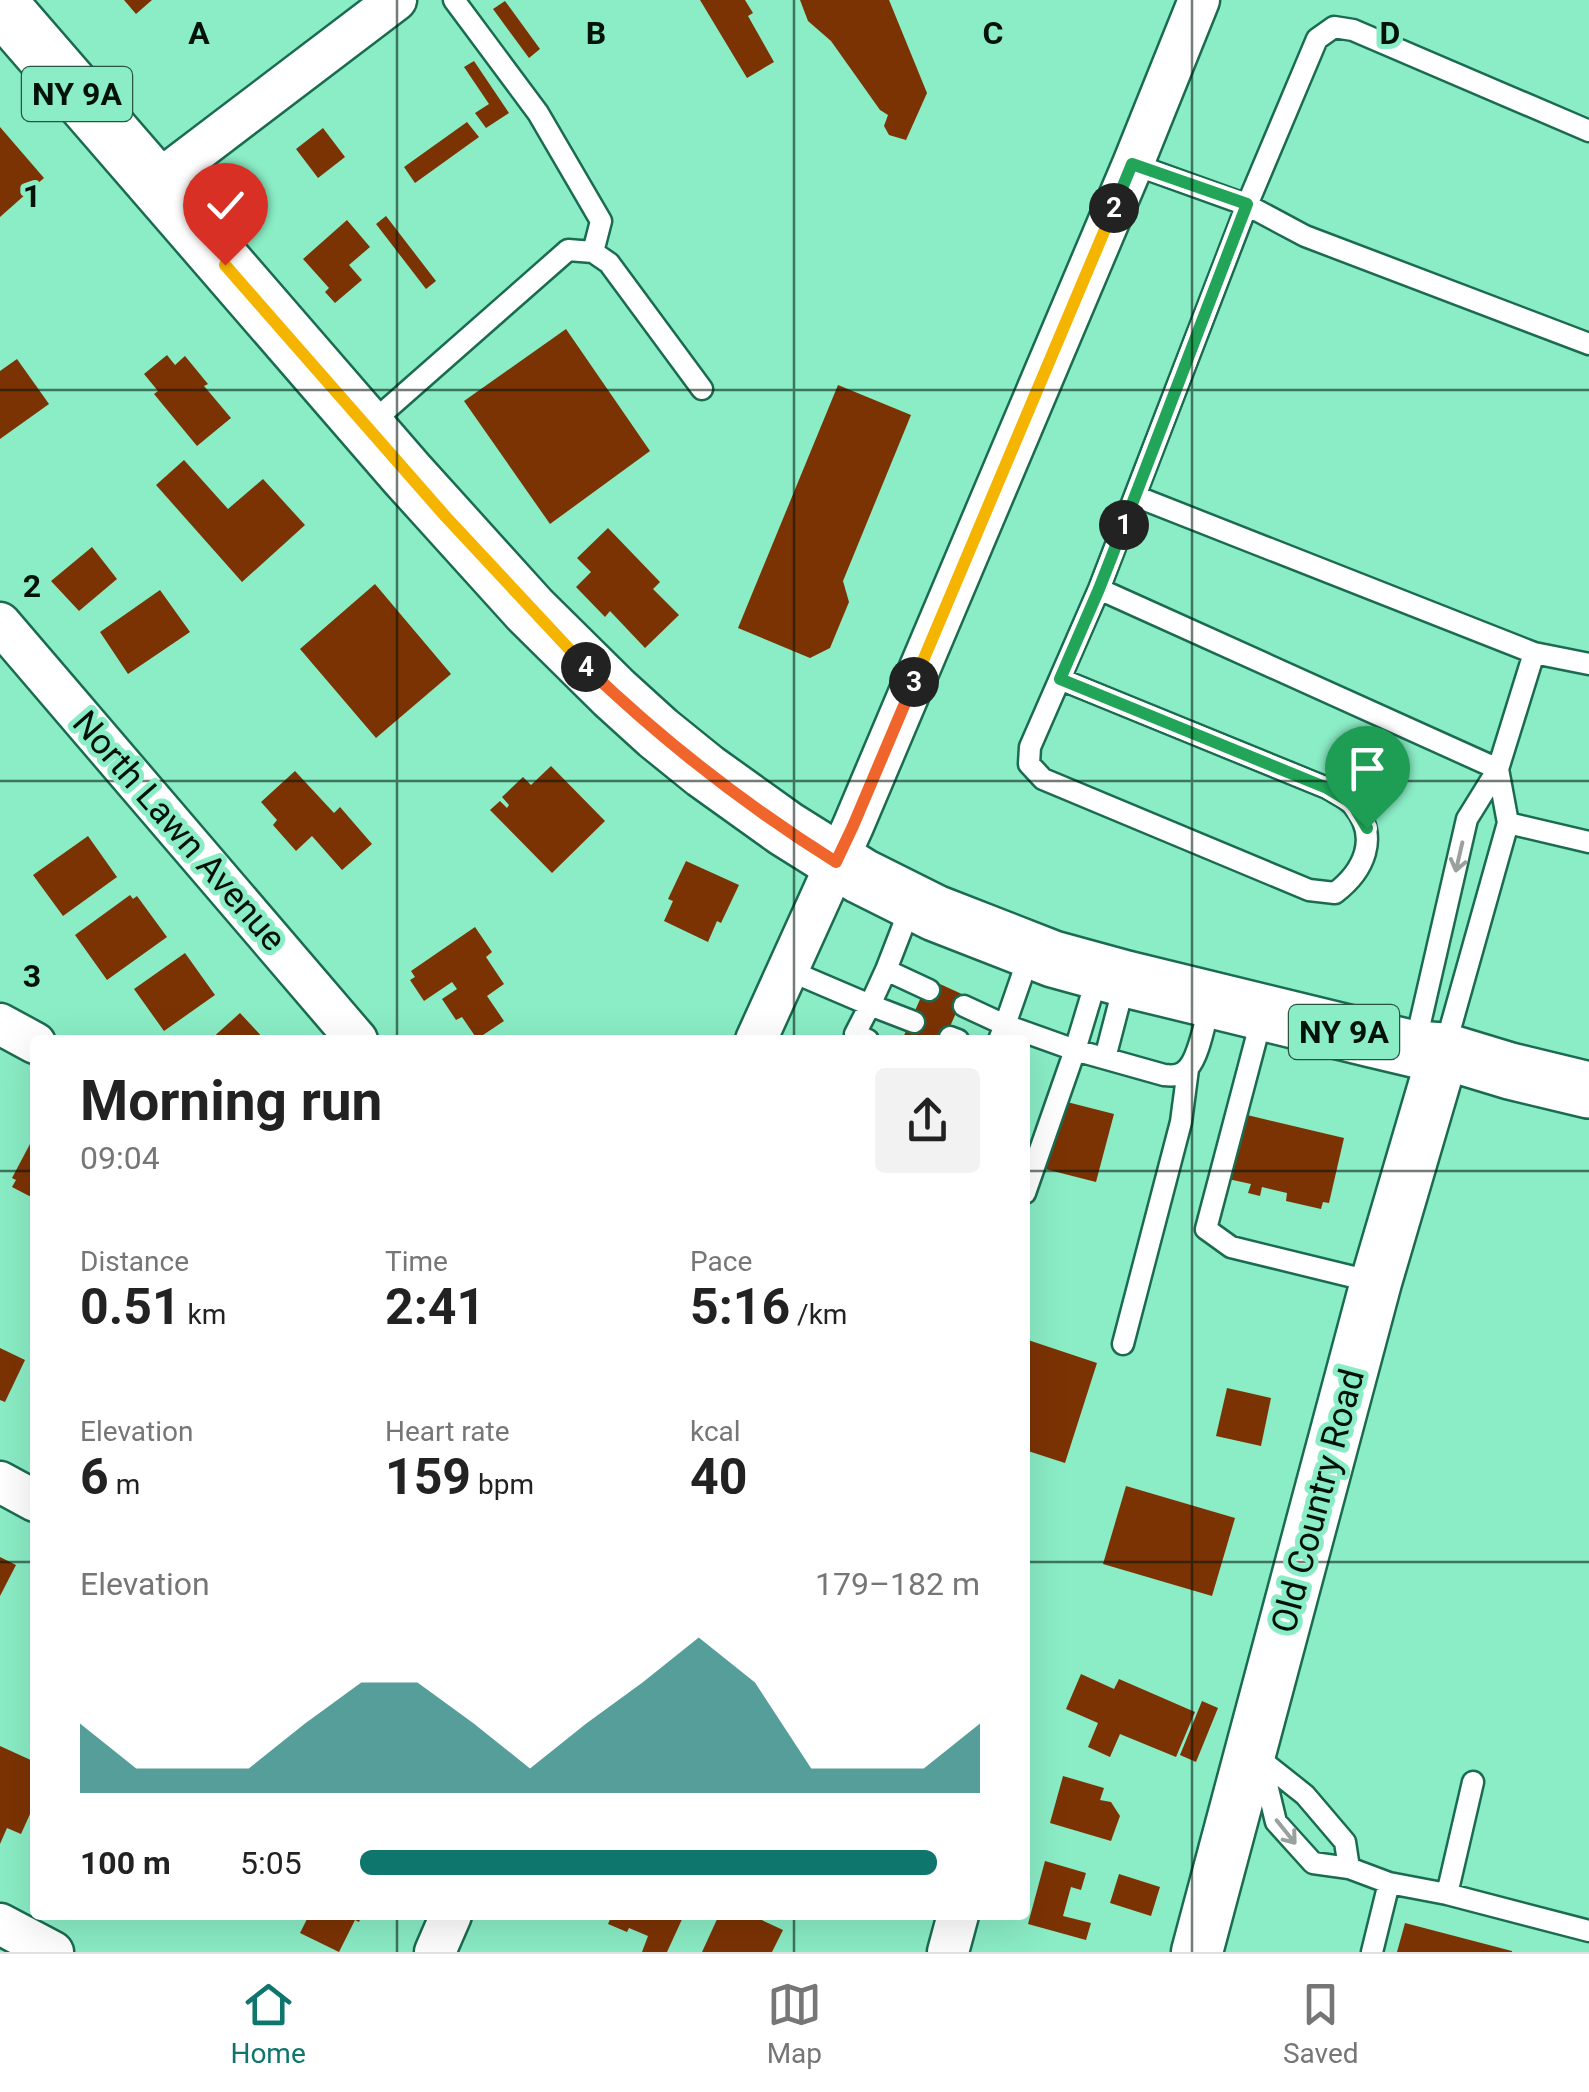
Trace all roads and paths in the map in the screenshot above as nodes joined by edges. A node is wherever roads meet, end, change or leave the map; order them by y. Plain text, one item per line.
1 (396, 0) edge
2 (454, 0) edge
3 (1198, 0) edge
4 (0, 4) edge
5 (1589, 132) edge
6 (1132, 164) junction
7 (154, 184) junction
8 (1247, 204) junction
9 (593, 252) junction
10 (1589, 344) edge
11 (702, 389) dead end
12 (366, 428) junction
13 (1135, 496) junction
14 (1099, 589) junction
15 (0, 623) edge
16 (1534, 653) junction
17 (1589, 664) edge
18 (1060, 679) junction
19 (1498, 769) junction
20 (1508, 823) junction
21 (1589, 842) edge
22 (836, 862) junction
23 (912, 902) junction
24 (1031, 951) junction
25 (788, 970) junction
26 (886, 970) junction
27 (1112, 976) junction
28 (929, 990) dead end
29 (870, 1005) junction
30 (964, 1006) dead end
31 (1237, 1006) junction
32 (914, 1022) dead end
33 (0, 1024) edge
34 (1002, 1033) edge
35 (354, 1035) edge
36 (758, 1035) edge
37 (857, 1035) edge
38 (30, 1039) edge
39 (1030, 1040) edge
40 (1075, 1050) junction
41 (1429, 1050) junction
42 (1105, 1058) junction
43 (1188, 1068) junction
44 (1589, 1090) edge
45 (1030, 1179) edge
46 (1376, 1282) junction
47 (1123, 1344) dead end
48 (0, 1482) edge
49 (30, 1498) edge
50 (1258, 1750) junction
51 (1473, 1782) dead end
52 (1349, 1868) junction
53 (1389, 1883) junction
54 (1447, 1894) junction
55 (449, 1920) edge
56 (0, 1924) edge
57 (1589, 1930) edge
58 (53, 1952) edge
59 (436, 1952) edge
60 (1197, 1952) edge
61 (1372, 1952) edge

1 - 7 street
2 - 9 lane
3 - 6 street
4 - 7 main road, NY 9A
5 - 8 lane
6 - 8 lane
6 - 22 street
7 - 12 main road, NY 9A
8 - 10 lane
8 - 13 lane
9 - 11 lane
9 - 12 lane
12 - 22 main road, NY 9A
13 - 14 lane
13 - 16 lane
14 - 18 lane
14 - 19 lane
15 - 35 street, North Lawn Avenue
16 - 17 lane
16 - 19 lane
18 - 18 lane
19 - 20 lane
19 -> 41 lane
20 - 21 lane
20 - 41 lane
22 - 23 main road, NY 9A
22 - 25 street
23 - 24 main road, NY 9A
23 - 26 lane
24 - 27 main road, NY 9A
24 - 34 lane
25 - 29 lane
25 - 36 street
26 - 28 lane
26 - 29 lane
27 - 31 main road, NY 9A
27 - 40 lane
27 - 42 lane
29 - 32 lane
29 - 37 lane
30 - 34 lane
31 - 41 main road, NY 9A
31 - 43 lane
31 - 46 lane
33 - 38 street
39 - 40 lane
40 - 42 lane
40 - 45 lane
41 - 44 main road, NY 9A
41 - 46 street, Old Country Road
42 - 43 lane
43 - 47 lane
46 - 50 street, Old Country Road
48 - 49 street
50 - 52 lane
50 -> 52 lane
50 - 60 street, Old Country Road
51 - 54 lane
52 - 53 lane
53 - 54 lane
53 - 61 lane
54 - 57 lane
55 - 59 street
56 - 58 street

